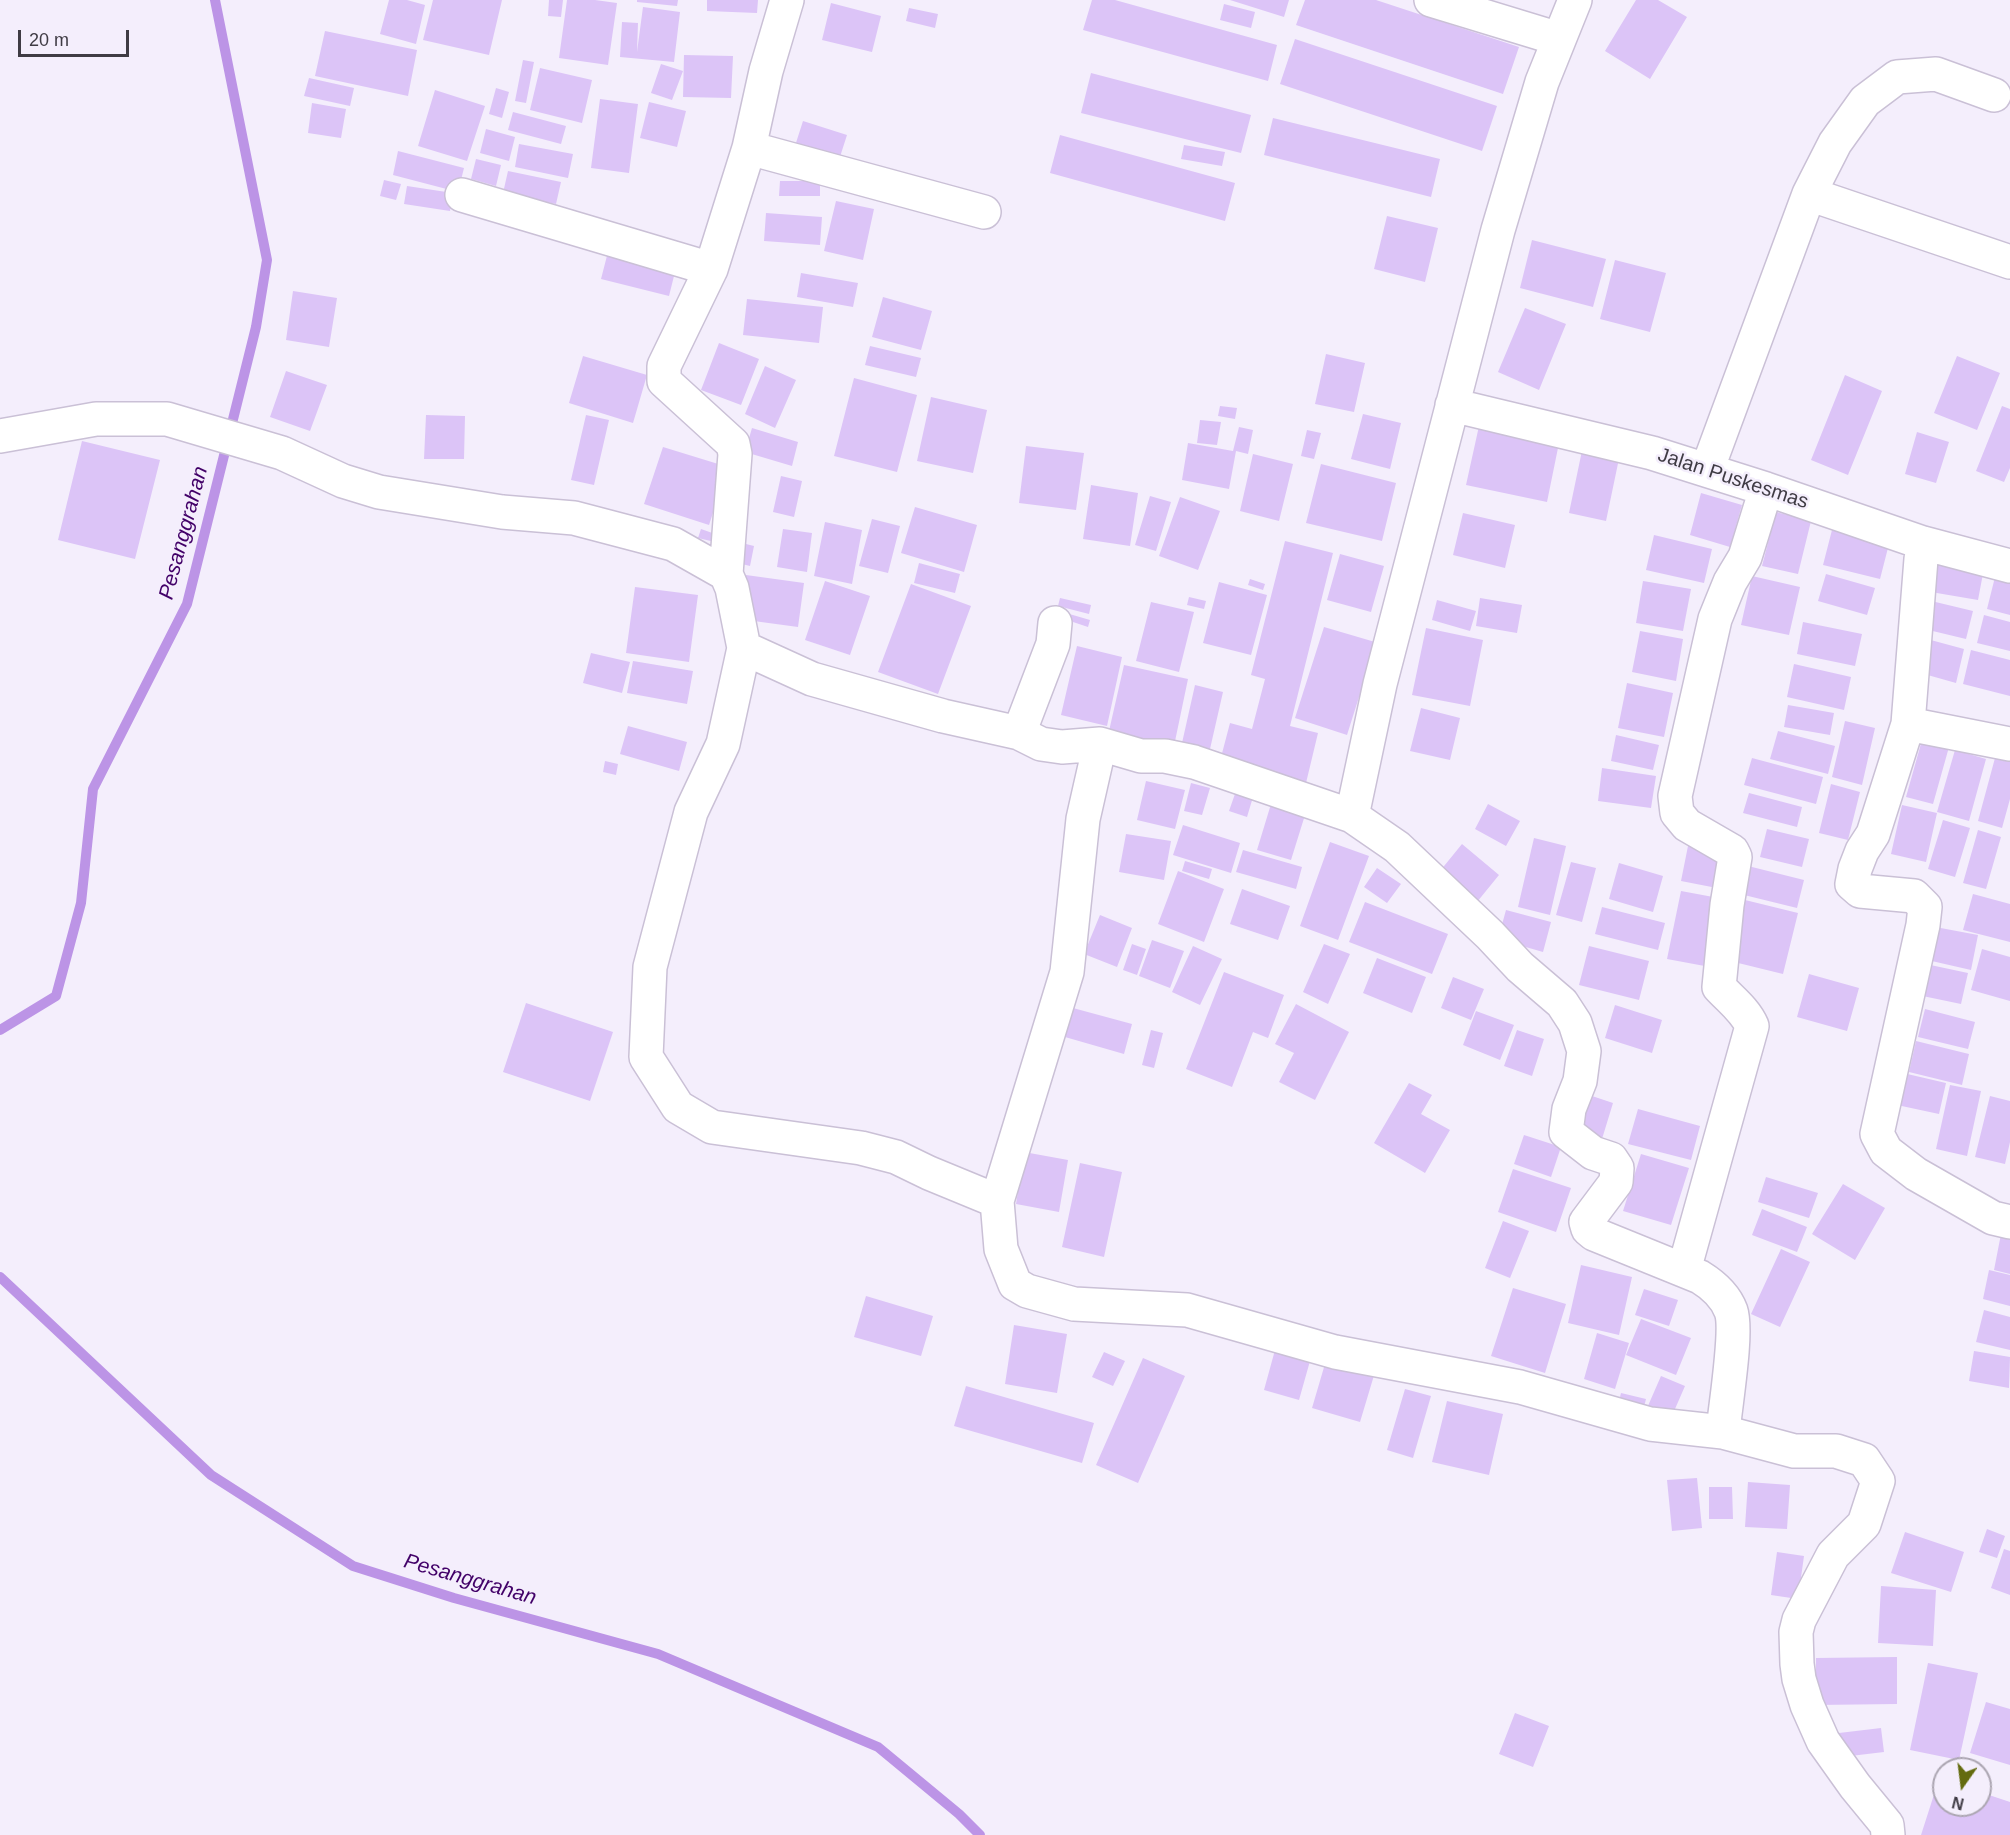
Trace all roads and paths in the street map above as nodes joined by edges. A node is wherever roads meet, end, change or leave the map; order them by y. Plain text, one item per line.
1 (787, 0) edge
2 (1431, 0) edge
3 (1575, 0) edge
4 (1559, 39) junction
5 (1994, 95) dead end
6 (749, 148) junction
7 (1809, 194) junction
8 (462, 195) dead end
9 (984, 212) dead end
10 (2010, 262) edge
11 (711, 269) junction
12 (1452, 405) junction
13 (0, 436) edge
14 (1707, 470) junction
15 (1766, 489) junction
16 (1921, 560) dead end
17 (2010, 566) edge
18 (726, 574) junction
19 (1055, 623) dead end
20 (744, 648) junction
21 (1908, 724) junction
22 (1018, 733) junction
23 (1100, 744) junction
24 (2010, 744) edge
25 (1352, 816) junction
26 (997, 1201) junction
27 (2010, 1222) edge
28 (1684, 1269) junction
29 (1723, 1432) junction
30 (1888, 1835) edge

1 - 6 street
2 - 4 street
3 - 4 street
4 - 12 street
5 - 7 street
6 - 9 street
6 - 11 street
7 - 10 street
7 - 14 street
8 - 11 street
11 - 18 street
12 - 14 street, Jalan Puskesmas
12 - 25 street
13 - 18 street
14 - 15 street, Jalan Puskesmas
15 - 17 street, Jalan Puskesmas
15 - 28 street
16 - 21 street
18 - 20 street
19 - 22 street
20 - 22 street
20 - 26 street
21 - 24 street
21 - 27 street
22 - 23 street
23 - 25 street
23 - 26 street
25 - 28 street
26 - 29 street
28 - 29 street
29 - 30 street

